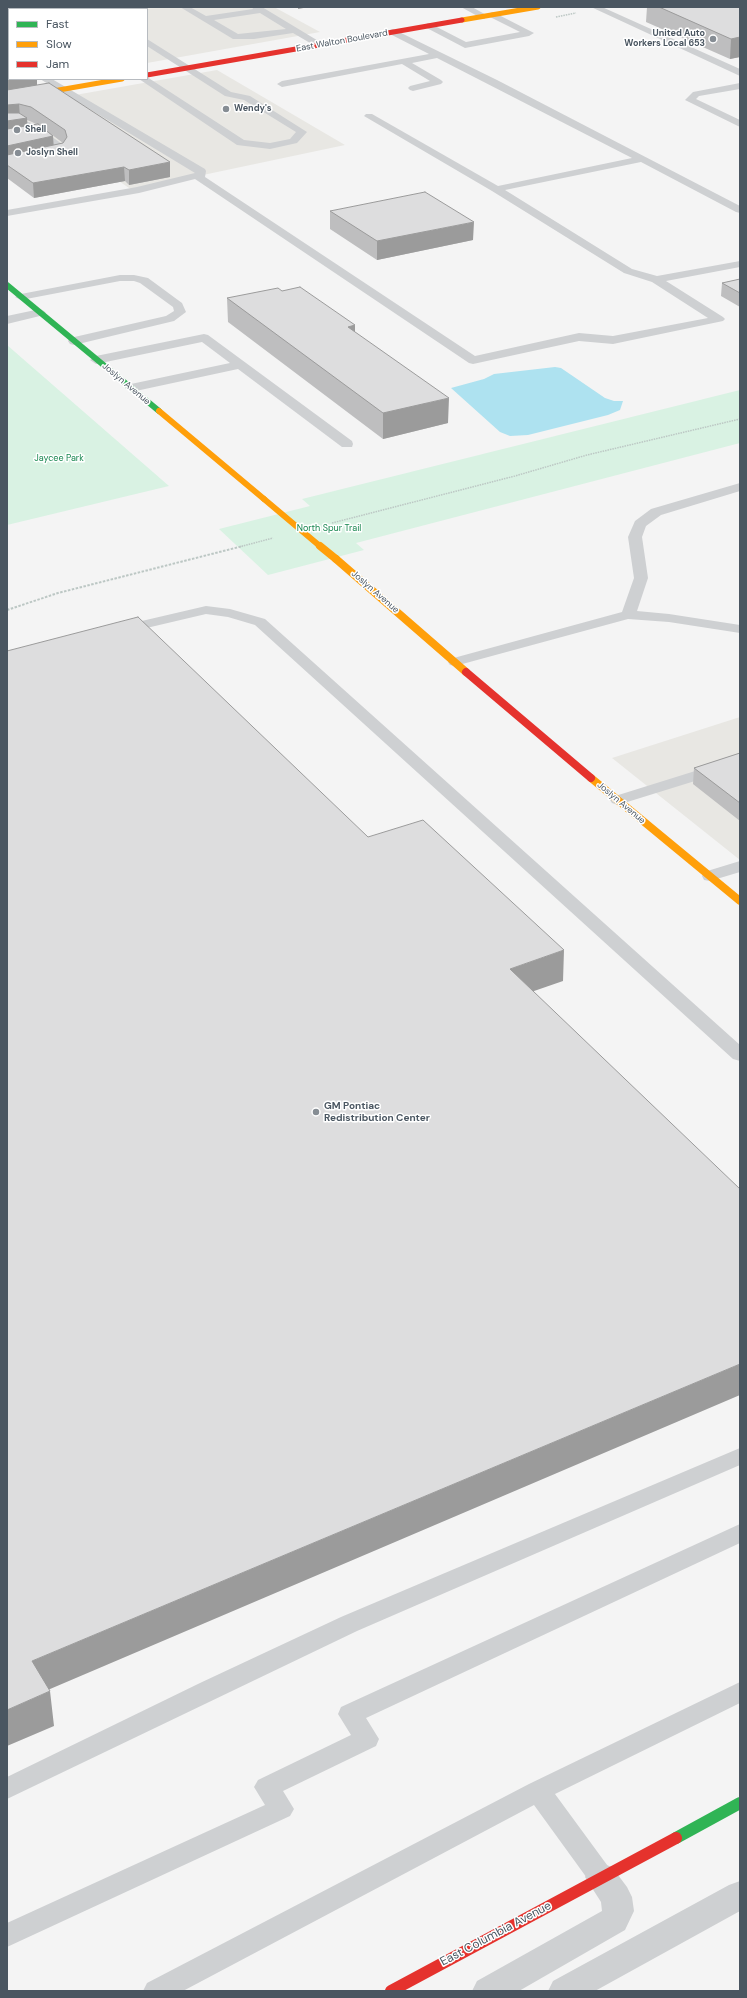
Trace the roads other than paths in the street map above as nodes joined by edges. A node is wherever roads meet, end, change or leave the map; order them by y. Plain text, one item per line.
1 (184, 7) edge
2 (465, 7) edge
3 (538, 7) edge
4 (595, 7) edge
5 (258, 8) edge
6 (488, 16) junction
7 (205, 19) junction
8 (428, 26) junction
9 (295, 30) junction
10 (393, 32) junction
11 (148, 43) edge
12 (320, 45) junction
13 (438, 55) junction
14 (403, 62) junction
15 (186, 68) junction
16 (740, 73) edge
17 (148, 75) edge
18 (47, 80) edge
19 (106, 80) edge
20 (146, 80) edge
21 (90, 81) edge
22 (282, 84) dead end
23 (740, 86) edge
24 (413, 88) dead end
25 (61, 89) junction
26 (7, 99) edge
27 (369, 116) dead end
28 (7, 124) edge
29 (740, 124) edge
30 (41, 134) junction
31 (28, 136) edge
32 (642, 159) junction
33 (7, 165) edge
34 (200, 175) junction
35 (496, 189) junction
36 (740, 210) edge
37 (7, 213) edge
38 (740, 264) edge
39 (656, 280) junction
40 (7, 286) edge
41 (21, 297) junction
42 (40, 313) junction
43 (7, 320) edge
44 (74, 341) junction
45 (96, 360) junction
46 (240, 365) junction
47 (131, 388) junction
48 (347, 444) dead end
49 (740, 487) edge
50 (628, 614) junction
51 (740, 629) edge
52 (106, 634) edge
53 (455, 662) junction
54 (740, 762) edge
55 (618, 800) junction
56 (740, 866) edge
57 (710, 876) junction
58 (740, 902) edge
59 (740, 1055) edge
60 (740, 1456) edge
61 (740, 1533) edge
62 (740, 1692) edge
63 (7, 1788) edge
64 (538, 1791) junction
65 (740, 1803) edge
66 (602, 1878) junction
67 (740, 1895) edge
68 (7, 1935) edge
69 (157, 1991) edge
70 (391, 1991) edge
71 (489, 1991) edge
72 (565, 1991) edge

1 - 7 lane
2 - 6 lane
3 - 6 main road, East Walton Boulevard
4 - 16 lane
5 - 7 lane
5 - 9 lane
6 - 8 main road, East Walton Boulevard
6 - 8 lane
7 - 9 lane
8 - 10 main road, East Walton Boulevard
9 - 12 lane
10 - 12 main road, East Walton Boulevard
10 - 13 lane
11 - 15 lane
12 - 15 main road, East Walton Boulevard
13 - 14 lane
13 - 32 lane
14 - 22 lane
14 - 24 lane
15 - 17 main road, East Walton Boulevard
15 - 20 lane
18 - 25 lane
19 - 21 main road
21 - 25 main road
23 - 29 lane
25 - 26 main road
25 - 34 lane
27 - 35 lane
28 - 30 lane
30 - 31 lane
30 - 33 lane
32 - 35 lane
32 - 36 lane
34 - 37 lane
34 - 39 lane
35 - 39 lane
38 - 39 lane
40 - 41 main road, Joslyn Avenue
41 - 42 main road, Joslyn Avenue
41 - 44 lane
42 - 43 lane
42 - 44 main road, Joslyn Avenue
44 - 45 main road, Joslyn Avenue
45 - 46 lane
45 - 47 main road, Joslyn Avenue
46 - 47 lane
46 - 48 lane
47 - 53 main road, Joslyn Avenue, bridge
49 - 50 lane
50 - 51 lane
50 - 53 lane
52 - 59 lane
53 - 55 main road, Joslyn Avenue
54 - 55 lane
55 - 57 main road, Joslyn Avenue
56 - 57 lane
57 - 58 main road, Joslyn Avenue
60 - 63 lane
61 - 68 lane
62 - 64 lane
64 - 66 lane
64 - 69 lane
65 - 66 main road, East Columbia Avenue
66 - 70 main road, East Columbia Avenue
66 - 71 street
67 - 72 street

